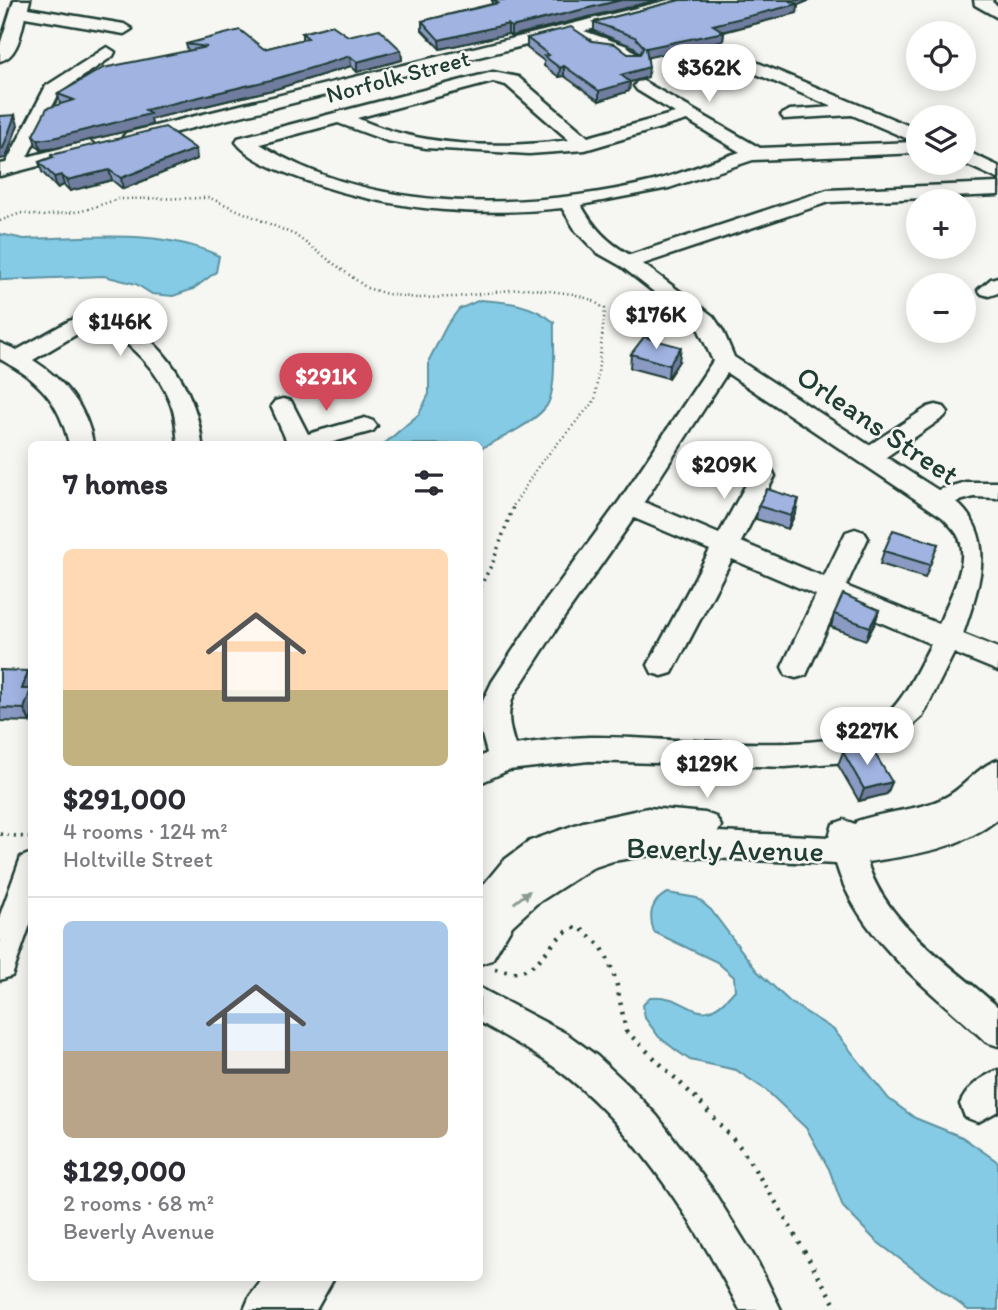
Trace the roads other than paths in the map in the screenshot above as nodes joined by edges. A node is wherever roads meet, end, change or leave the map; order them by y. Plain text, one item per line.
1 (688, 0) edge
2 (985, 0) edge
3 (604, 6) edge
4 (19, 12) edge
5 (998, 13) edge
6 (620, 17) junction
7 (124, 29) dead end
8 (484, 29) edge
9 (575, 29) junction
10 (60, 33) dead end
11 (506, 46) junction
12 (107, 52) dead end
13 (0, 56) edge
14 (633, 57) edge
15 (744, 62) dead end
16 (774, 76) junction
17 (749, 81) dead end
18 (643, 86) dead end
19 (854, 111) junction
20 (689, 114) junction
21 (790, 115) dead end
22 (340, 117) junction
23 (906, 133) edge
24 (585, 144) junction
25 (906, 148) edge
26 (756, 154) junction
27 (976, 162) edge
28 (6, 168) edge
29 (998, 173) edge
30 (998, 189) edge
31 (569, 202) junction
32 (628, 262) junction
33 (9, 355) edge
34 (724, 361) junction
35 (283, 406) dead end
36 (936, 412) dead end
37 (365, 426) dead end
38 (81, 441) edge
39 (189, 441) edge
40 (299, 441) edge
41 (311, 441) edge
42 (870, 456) junction
43 (763, 476) dead end
44 (998, 490) edge
45 (937, 501) junction
46 (629, 506) junction
47 (855, 538) dead end
48 (726, 547) junction
49 (986, 562) edge
50 (833, 590) junction
51 (948, 638) junction
52 (998, 660) edge
53 (662, 665) dead end
54 (796, 667) dead end
55 (492, 765) edge
56 (998, 772) edge
57 (998, 801) edge
58 (847, 842) junction
59 (28, 879) edge
60 (483, 909) edge
61 (483, 943) edge
62 (0, 965) edge
63 (483, 1006) edge
64 (998, 1030) edge
65 (287, 1281) edge
66 (312, 1281) edge
67 (264, 1310) edge
68 (292, 1310) edge
69 (761, 1310) edge

1 - 6 street
2 - 5 street
3 - 6 street
4 - 7 street
4 - 10 street
4 - 13 street
6 - 9 street
8 - 11 street
9 - 11 street
9 - 14 street
11 - 28 street
12 - 28 street
15 - 16 street
16 - 17 street
16 - 19 street
18 - 20 street
19 - 21 street
19 - 23 street
20 - 24 street
20 - 26 street
22 - 24 street
22 - 24 street, Norfolk Street
22 - 31 street, Norfolk Street
25 - 26 street
26 - 31 street
27 - 29 street
30 - 32 street
31 - 32 street
32 - 34 street
33 - 38 street
33 - 39 street
34 - 42 street, Orleans Street
34 - 46 street
35 - 40 street
36 - 42 street
37 - 41 street
42 - 45 street, Orleans Street
43 - 48 street
44 - 45 street
45 - 49 street, Orleans Street
46 - 48 street
46 - 55 street
47 - 50 street
48 - 50 street
48 - 53 street
49 - 51 street, Orleans Street
50 - 51 street
50 - 54 street
51 - 52 street
51 - 55 street, Orleans Street
56 - 58 street, Beverly Avenue
57 - 58 street, Beverly Avenue
58 - 60 street, Beverly Avenue
61 -> 58 street, Beverly Avenue
58 - 64 street
59 - 62 street
63 - 69 street
65 - 67 street
66 - 68 street

